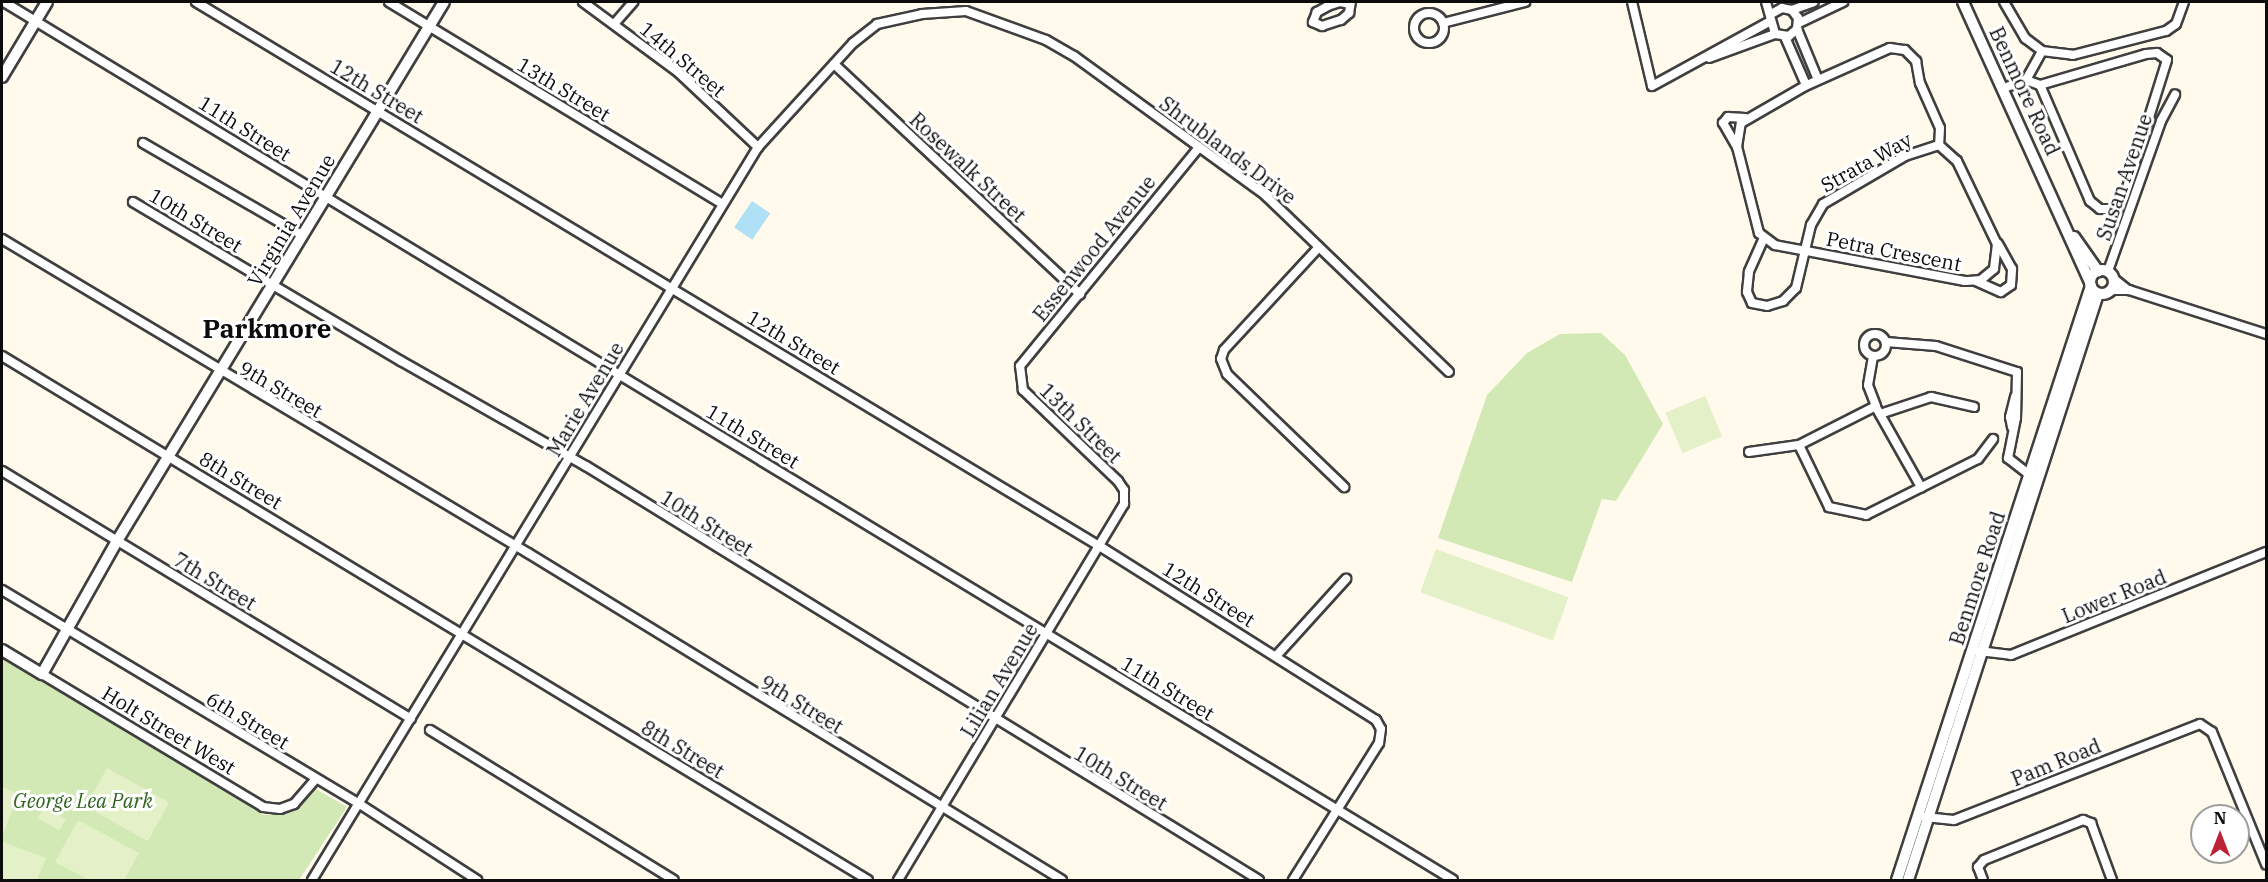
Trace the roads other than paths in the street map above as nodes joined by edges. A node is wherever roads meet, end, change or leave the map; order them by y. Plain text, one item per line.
1 (4, 2) edge
2 (47, 2) edge
3 (196, 2) edge
4 (389, 2) edge
5 (444, 2) edge
6 (583, 2) edge
7 (633, 2) edge
8 (1525, 2) edge
9 (1632, 2) edge
10 (1766, 2) edge
11 (1814, 2) edge
12 (1843, 2) edge
13 (1963, 2) edge
14 (2004, 2) edge
15 (2184, 2) edge
16 (1787, 6) edge
17 (952, 10) joint
18 (1770, 18) junction
19 (36, 19) junction
20 (615, 23) junction
21 (1443, 23) dead end
22 (429, 26) junction
23 (1798, 26) junction
24 (1774, 34) junction
25 (1785, 37) junction
26 (2042, 51) junction
27 (1703, 60) junction
28 (834, 64) junction
29 (2, 76) edge
30 (1818, 80) junction
31 (2026, 80) junction
32 (1806, 85) junction
33 (2040, 85) junction
34 (2004, 88) junction
35 (2175, 95) dead end
36 (379, 111) junction
37 (1744, 118) junction
38 (143, 143) dead end
39 (1939, 146) junction
40 (758, 147) junction
41 (1198, 147) junction
42 (1737, 147) junction
43 (326, 197) junction
44 (134, 202) dead end
45 (722, 204) junction
46 (2068, 229) junction
47 (302, 235) junction
48 (2, 239) edge
49 (1763, 240) junction
50 (1997, 244) junction
51 (1319, 247) junction
52 (1805, 250) junction
53 (2108, 278) junction
54 (1976, 281) junction
55 (273, 284) junction
56 (671, 287) junction
57 (2093, 287) junction
58 (1080, 294) junction
59 (2266, 334) edge
60 (1886, 342) junction
61 (2, 356) edge
62 (1873, 356) junction
63 (220, 372) junction
64 (1018, 372) joint
65 (1449, 372) dead end
66 (619, 374) junction
67 (1974, 407) dead end
68 (1878, 410) junction
69 (1993, 439) dead end
70 (1799, 445) junction
71 (1749, 453) dead end
72 (168, 456) junction
73 (569, 457) junction
74 (2, 471) edge
75 (2034, 478) junction
76 (1344, 487) dead end
77 (1922, 487) junction
78 (1125, 495) joint
79 (117, 541) junction
80 (514, 547) junction
81 (1101, 547) junction
82 (2266, 552) edge
83 (1346, 579) dead end
84 (2, 590) edge
85 (66, 629) junction
86 (1047, 633) junction
87 (462, 634) junction
88 (2, 650) edge
89 (1978, 650) junction
90 (1277, 655) junction
91 (42, 674) junction
92 (411, 719) junction
93 (994, 720) junction
94 (430, 730) dead end
95 (315, 780) junction
96 (357, 803) junction
97 (943, 808) junction
98 (1336, 810) junction
99 (1924, 817) junction
100 (2266, 864) edge
101 (312, 880) edge
102 (477, 880) edge
103 (674, 880) edge
104 (868, 880) edge
105 (898, 880) edge
106 (1062, 880) edge
107 (1259, 880) edge
108 (1293, 880) edge
109 (1453, 880) edge
110 (1897, 880) edge
111 (1908, 880) edge
112 (1983, 880) edge
113 (2112, 880) edge

1 - 19 street, 11th Street
2 - 19 street
3 - 36 street, 12th Street
4 - 22 street, 13th Street
5 - 22 street, Virginia Avenue
6 - 20 street, 14th Street
7 - 20 street
8 - 21 street
9 - 27 street
10 - 18 street
11 - 16 street
12 - 23 street
13 - 34 street, Benmore Road
14 - 26 street
15 - 26 street
16 - 18 street
16 - 23 street
17 - 28 street, Marie Avenue
17 - 41 street, Shrublands Drive
18 - 24 street
18 - 27 street
19 - 29 street
19 - 43 street, 11th Street
20 - 40 street, 14th Street
22 - 36 street, Virginia Avenue
22 - 45 street, 13th Street
23 - 25 street
23 - 30 street
24 - 25 street
24 - 27 street
25 - 32 street
26 - 31 street
28 - 40 street, Marie Avenue
28 - 58 street, Rosewalk Street
30 - 32 street
30 - 39 street
31 - 33 street
31 - 34 street
32 - 37 street
33 - 33 street
34 - 46 street, Benmore Road
35 - 53 street, Susan Avenue
36 - 43 street, Virginia Avenue
36 - 56 street, 12th Street
37 - 42 street
37 - 42 street
38 - 47 street
39 - 50 street
39 - 52 street, Strata Way
40 - 45 street, Marie Avenue
41 - 51 street, Shrublands Drive
41 - 58 street, Essenwood Avenue
42 - 49 street
43 - 47 street, Virginia Avenue
43 - 66 street, 11th Street
44 - 55 street, 10th Street
45 - 56 street, Marie Avenue
46 - 53 street, Benmore Road
46 - 57 street, Benmore Road
47 - 55 street, Virginia Avenue
48 - 63 street, 9th Street
49 - 52 street, Petra Crescent
49 - 52 street, Strata Way
50 - 54 street, Petra Crescent
50 - 54 street
51 - 65 street, Shrublands Drive
51 - 76 street
52 - 54 street, Petra Crescent
53 - 57 street
53 - 57 street
53 - 59 street
55 - 63 street, Virginia Avenue
55 - 73 street, 10th Street
56 - 66 street, Marie Avenue
56 - 81 street, 12th Street
57 - 75 street, Benmore Road
58 - 64 street, Essenwood Avenue
60 - 62 street
60 - 62 street
60 - 75 street
61 - 72 street, 8th Street
62 - 68 street
63 - 72 street, Virginia Avenue
63 - 80 street, 9th Street
64 - 78 street, 13th Street
66 - 73 street, Marie Avenue
66 - 86 street, 11th Street
67 - 68 street
68 - 70 street
68 - 77 street
69 - 77 street
70 - 71 street
70 - 77 street
72 - 79 street, Virginia Avenue
72 - 87 street, 8th Street
73 - 80 street, Marie Avenue
73 - 93 street, 10th Street
74 - 79 street, 7th Street
75 - 89 street, Benmore Road
78 - 81 street, Lilian Avenue
79 - 85 street, Virginia Avenue
79 - 92 street, 7th Street
80 - 87 street, Marie Avenue
80 - 97 street, 9th Street
81 - 86 street, Lilian Avenue
81 - 90 street, 12th Street
82 - 89 street, Lower Road
83 - 90 street
84 - 85 street, 6th Street
85 - 91 street, Virginia Avenue
85 - 95 street, 6th Street
86 - 93 street, Lilian Avenue
86 - 98 street, 11th Street
87 - 92 street, Marie Avenue
87 - 104 street, 8th Street
88 - 91 street, Holt Street West
89 - 99 street, Benmore Road
90 - 98 street, 12th Street
91 - 95 street, Holt Street West
92 - 96 street, Marie Avenue
93 - 97 street, Lilian Avenue
93 - 107 street, 10th Street
94 - 103 street
95 - 96 street, 6th Street
96 - 101 street, Marie Avenue
96 - 102 street, 6th Street
97 - 105 street, Lilian Avenue
97 - 106 street, 9th Street
98 - 108 street
98 - 109 street, 11th Street
99 - 100 street, Pam Road
99 - 110 street, Benmore Road
99 - 111 street, Benmore Road
112 - 113 street

